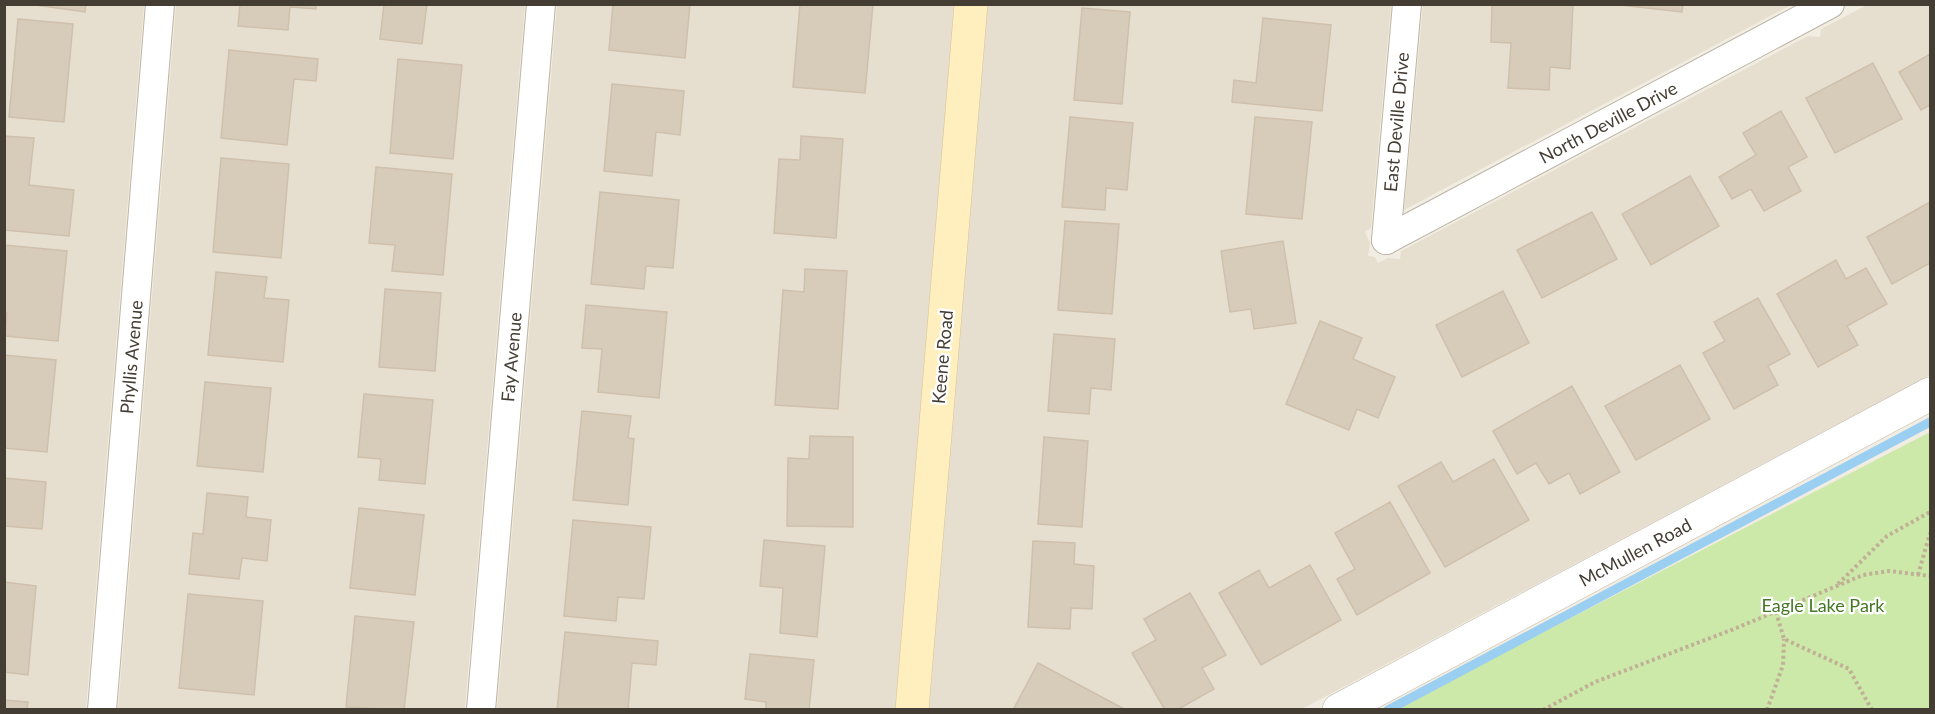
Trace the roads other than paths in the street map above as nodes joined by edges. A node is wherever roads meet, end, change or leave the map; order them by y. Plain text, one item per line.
1 (160, 4) edge
2 (541, 4) edge
3 (971, 4) edge
4 (1407, 4) edge
5 (1814, 9) edge
6 (1386, 240) joint
7 (1930, 394) edge
8 (102, 710) edge
9 (481, 710) edge
10 (912, 710) edge
11 (1339, 710) edge

1 - 8 street, Phyllis Avenue
2 - 9 street, Fay Avenue
3 - 10 main road, Keene Road
4 - 6 street, East Deville Drive
5 - 6 street, North Deville Drive
7 - 11 street, McMullen Road

